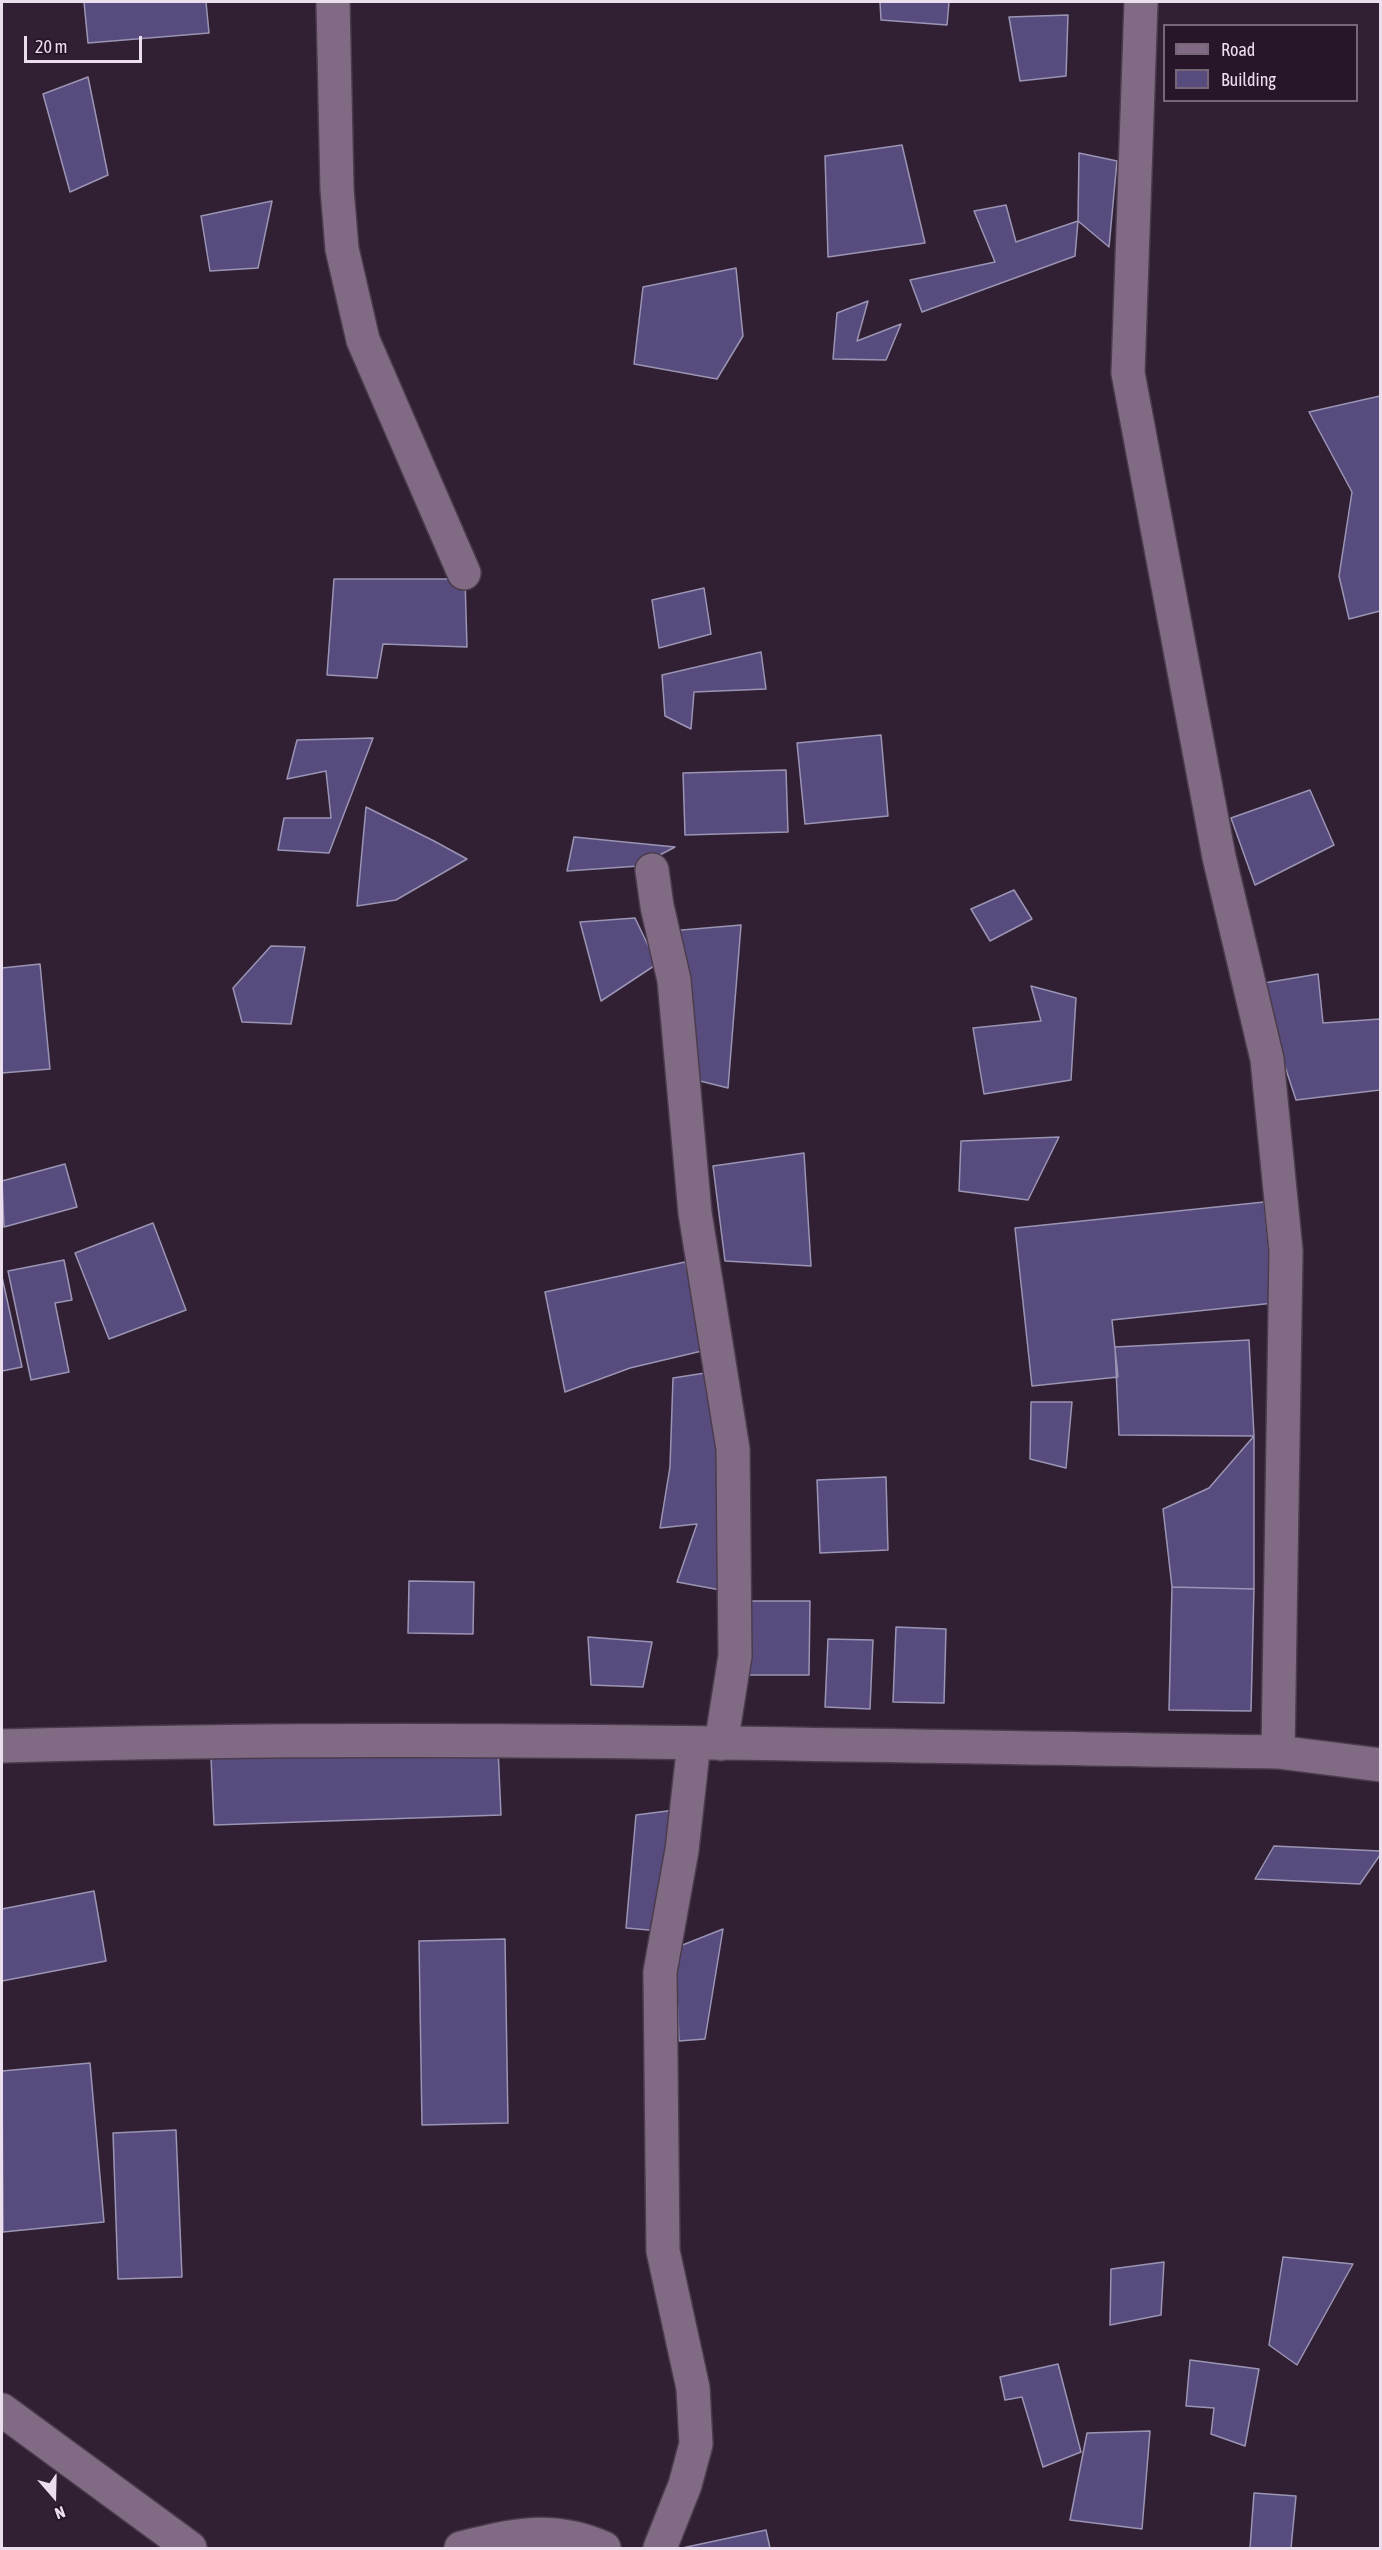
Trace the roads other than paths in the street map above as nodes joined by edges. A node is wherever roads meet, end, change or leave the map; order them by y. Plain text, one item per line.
1 (333, 2) edge
2 (1141, 2) edge
3 (464, 573) dead end
4 (652, 870) dead end
5 (707, 1744) junction
6 (2, 1746) edge
7 (1278, 1752) junction
8 (1380, 1764) edge
9 (2, 2410) edge
10 (190, 2548) edge
11 (460, 2548) edge
12 (604, 2548) edge
13 (660, 2548) edge

1 - 3 street
2 - 7 street
4 - 5 street
5 - 6 street
5 - 7 street
5 - 13 street
7 - 8 street
9 - 10 street
11 - 12 street

